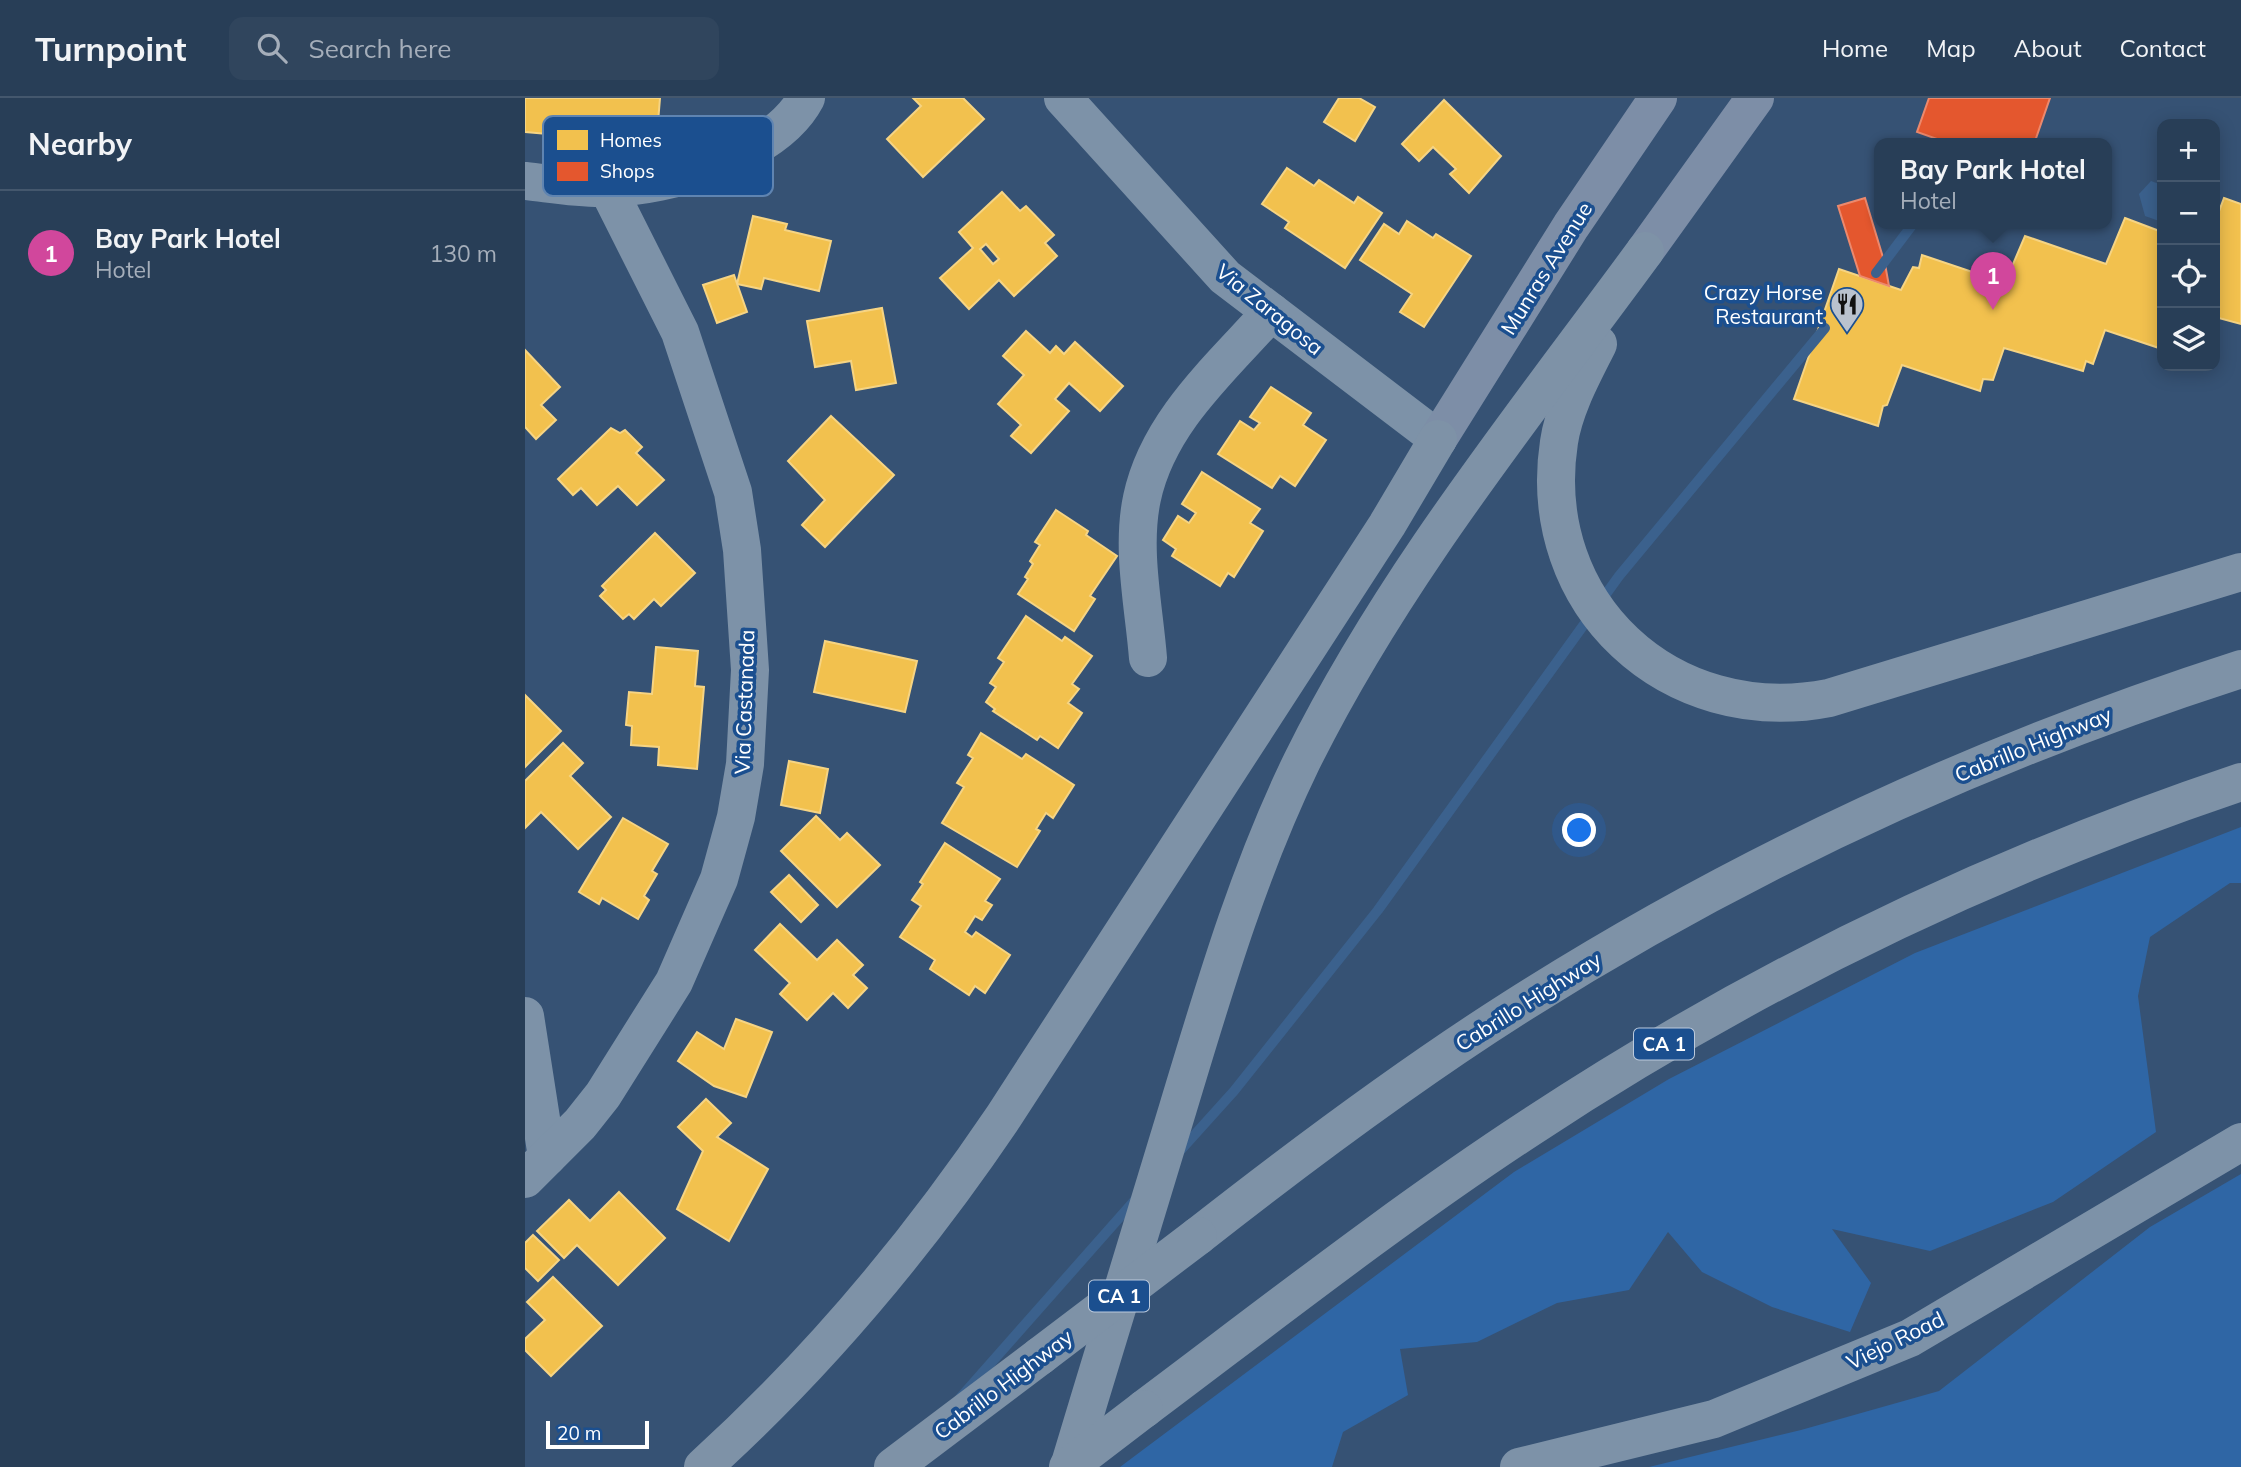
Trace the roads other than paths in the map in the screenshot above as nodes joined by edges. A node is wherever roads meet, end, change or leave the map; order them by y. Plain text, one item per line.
1 (806, 98) edge
2 (1063, 98) edge
3 (1658, 98) edge
4 (1755, 98) edge
5 (773, 135) edge
6 (525, 181) edge
7 (543, 183) edge
8 (612, 196) edge
9 (1645, 251) junction
10 (1271, 312) junction
11 (1437, 439) junction
12 (2241, 572) edge
13 (1148, 658) dead end
14 (2241, 669) edge
15 (2241, 782) edge
16 (525, 1016) edge
17 (2241, 1142) edge
18 (536, 1168) edge
19 (703, 1467) edge
20 (893, 1467) edge
21 (1068, 1467) edge
22 (1519, 1467) edge

1 - 5 street
2 - 10 street, Via Zaragosa
3 - 11 main road, Munras Avenue
4 - 9 main road
6 - 7 street
8 - 18 street, Via Castanada
9 - 12 highway
9 - 21 highway
10 - 11 street, Via Zaragosa
10 - 13 street
11 - 19 highway
14 - 20 highway, Cabrillo Highway / CA 1, bridge
15 - 21 highway, CA 1, bridge
16 - 18 street
17 - 22 street, Viejo Road

